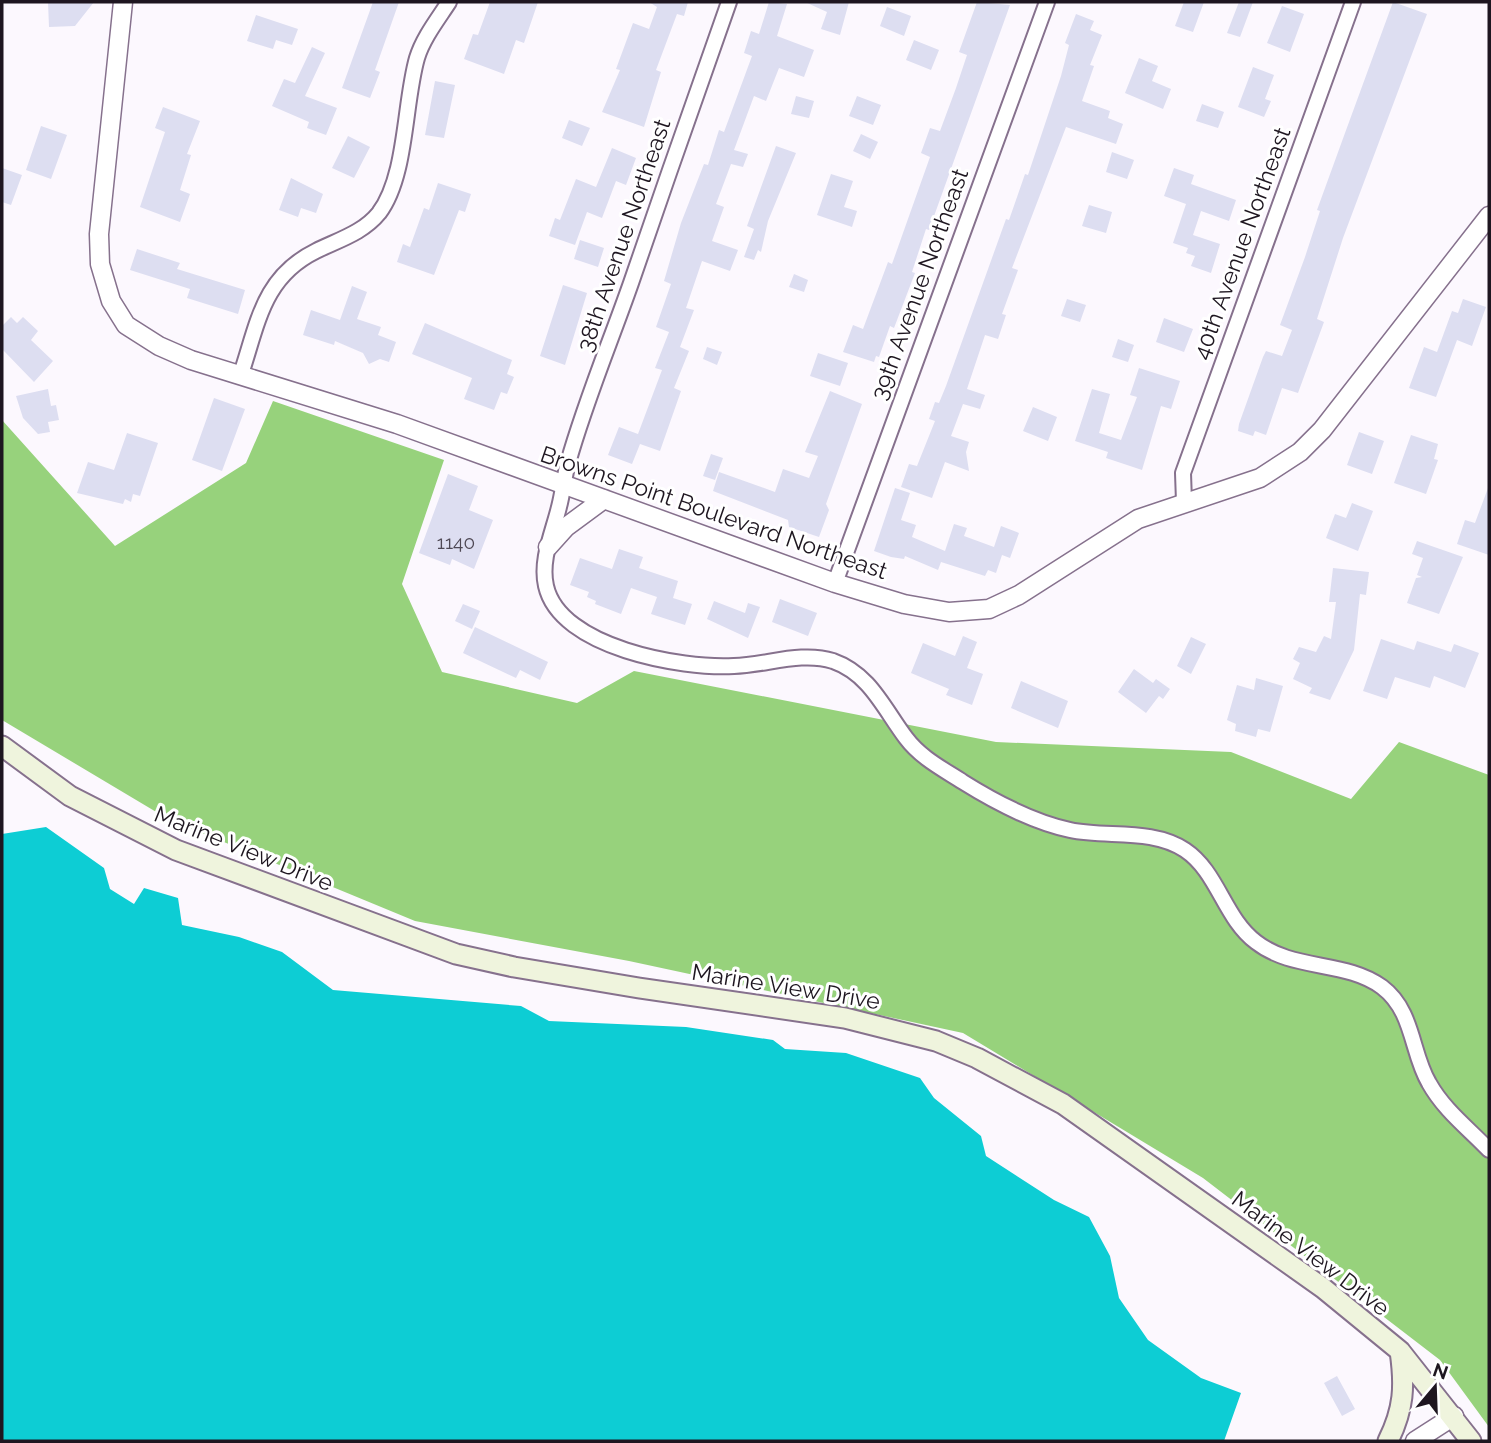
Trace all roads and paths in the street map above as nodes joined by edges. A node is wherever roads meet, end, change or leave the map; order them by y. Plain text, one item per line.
1 (123, 2) edge
2 (449, 2) edge
3 (729, 2) edge
4 (1047, 2) edge
5 (1353, 2) edge
6 (1489, 216) edge
7 (241, 374) junction
8 (564, 485) junction
9 (604, 499) junction
10 (1184, 502) junction
11 (548, 547) junction
12 (835, 583) junction
13 (2, 746) edge
14 (1489, 1150) edge
15 (1400, 1351) junction
16 (1454, 1416) junction
17 (1388, 1441) edge
18 (1415, 1441) edge
19 (1471, 1441) edge

1 - 7 street, Browns Point Boulevard Northeast
2 - 7 street
3 - 8 street, 38th Avenue Northeast
4 - 12 street, 39th Avenue Northeast
5 - 10 street, 40th Avenue Northeast
6 - 10 street, Browns Point Boulevard Northeast
7 - 8 street, Browns Point Boulevard Northeast
8 - 9 street, Browns Point Boulevard Northeast
8 - 11 street, 38th Avenue Northeast
9 - 11 street
9 - 12 street, Browns Point Boulevard Northeast
10 - 12 street, Browns Point Boulevard Northeast
11 - 14 street, 38th Avenue Northeast
13 - 15 main road, Marine View Drive
15 - 16 main road, Marine View Drive
15 - 17 main road
16 - 18 street
16 - 19 main road, Marine View Drive

